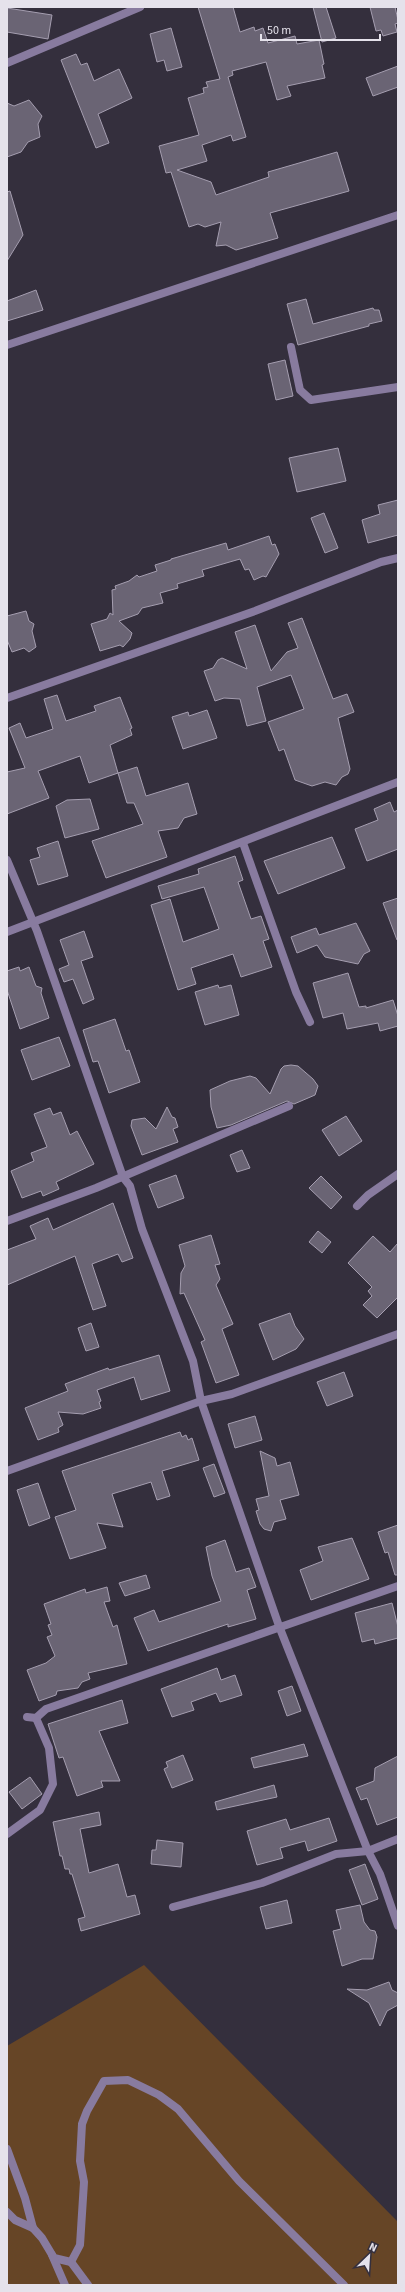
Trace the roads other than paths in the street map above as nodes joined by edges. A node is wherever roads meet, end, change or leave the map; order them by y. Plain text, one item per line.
1 (140, 7) edge
2 (7, 63) edge
3 (398, 215) edge
4 (7, 345) edge
5 (291, 347) dead end
6 (398, 387) edge
7 (398, 558) edge
8 (7, 698) edge
9 (398, 782) edge
10 (243, 843) junction
11 (7, 860) edge
12 (32, 922) junction
13 (7, 932) edge
14 (310, 1022) dead end
15 (289, 1106) dead end
16 (398, 1174) edge
17 (123, 1177) junction
18 (357, 1206) dead end
19 (7, 1222) edge
20 (398, 1334) edge
21 (201, 1401) junction
22 (7, 1470) edge
23 (398, 1586) edge
24 (279, 1626) junction
25 (27, 1717) dead end
26 (36, 1718) junction
27 (7, 1834) edge
28 (398, 1839) edge
29 (368, 1851) junction
30 (173, 1907) dead end
31 (398, 1926) edge
32 (7, 2149) edge
33 (7, 2212) edge
34 (33, 2228) junction
35 (52, 2254) junction
36 (71, 2262) junction
37 (65, 2285) edge
38 (88, 2285) edge
39 (344, 2285) edge

1 - 2 street
3 - 4 street
5 - 6 street
7 - 8 street
9 - 10 street
10 - 12 street
10 - 14 street
11 - 12 street
12 - 13 street
12 - 17 street
15 - 17 street
16 - 18 street
17 - 19 street
17 - 21 street
20 - 21 street
21 - 22 street
21 - 24 street
23 - 24 street
24 - 26 street
24 - 29 street
25 - 26 street
26 - 27 street
28 - 29 street
29 - 30 street
29 - 31 street
32 - 34 street
33 - 34 street
34 - 35 street
35 - 36 street
35 - 37 street
36 - 38 street
36 - 39 street

